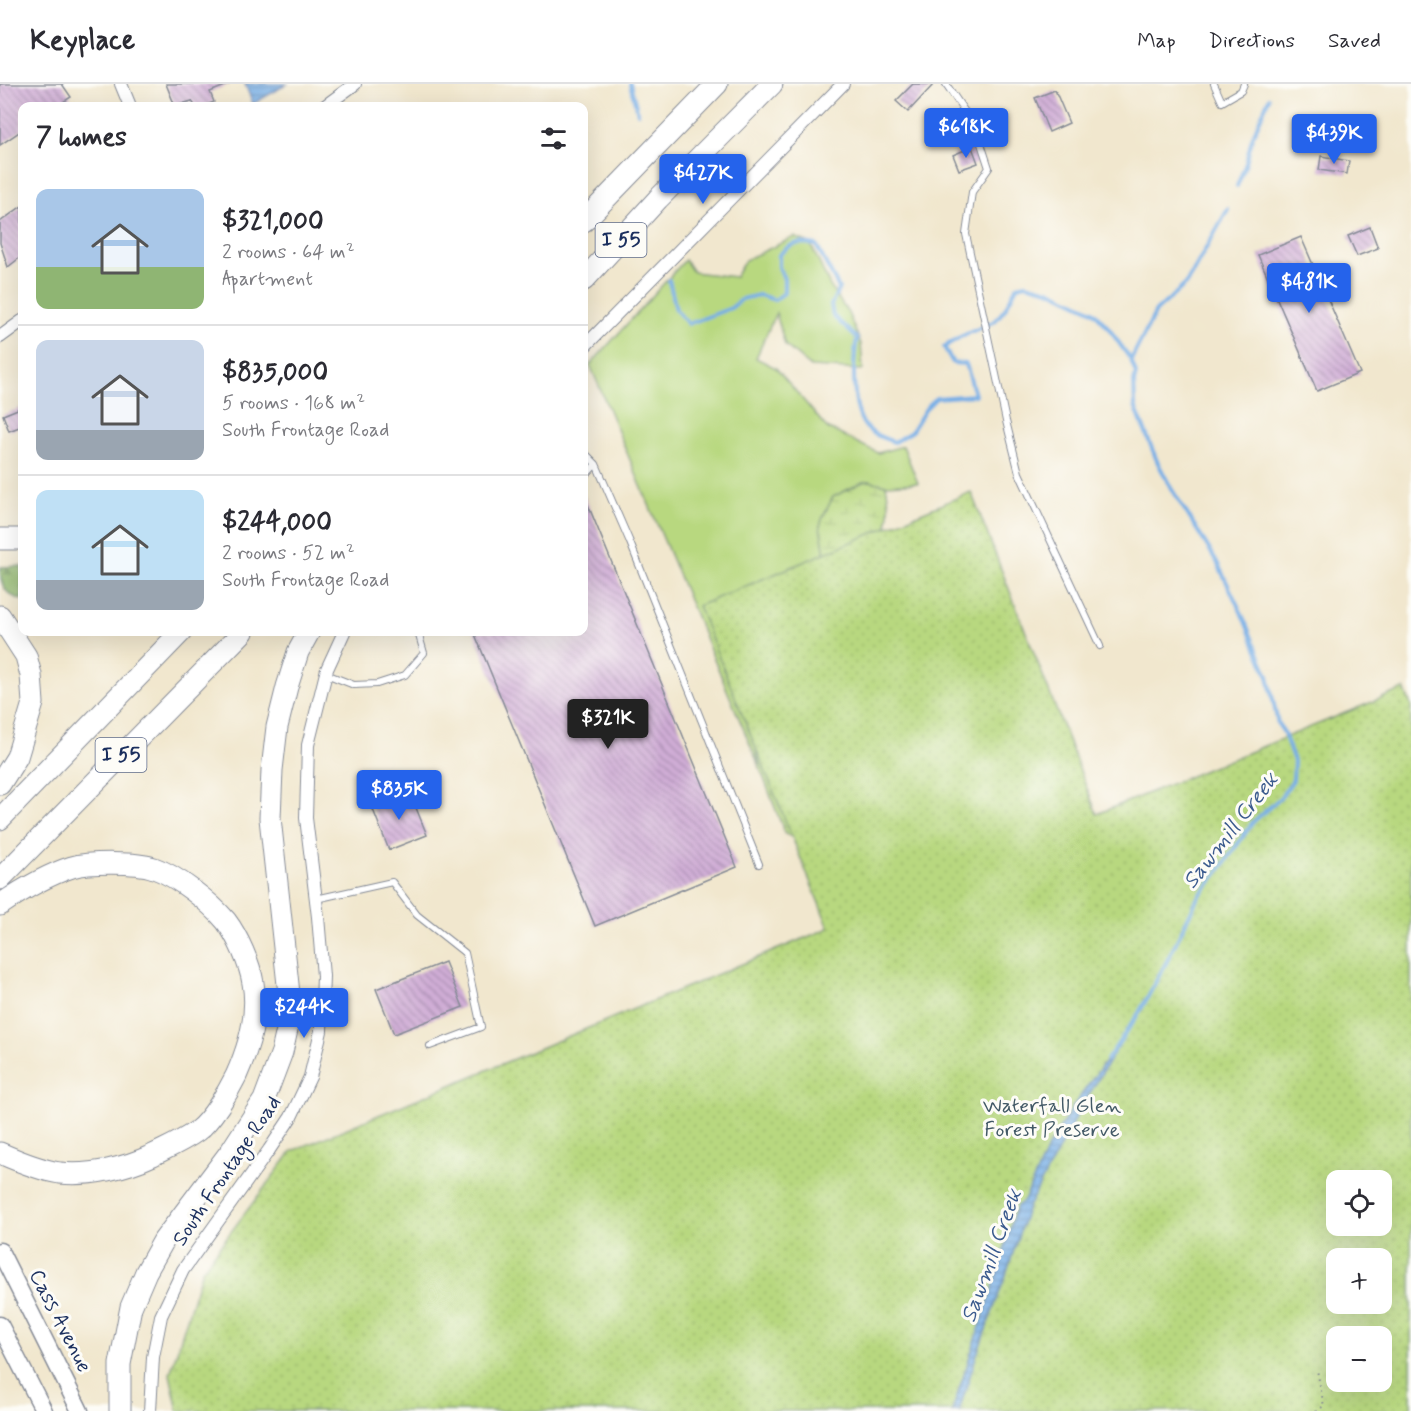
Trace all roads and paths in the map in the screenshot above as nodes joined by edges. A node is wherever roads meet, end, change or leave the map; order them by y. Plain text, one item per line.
1 (121, 84) edge
2 (717, 84) edge
3 (772, 84) edge
4 (843, 84) edge
5 (946, 84) edge
6 (1214, 84) edge
7 (1244, 84) edge
8 (349, 86) edge
9 (128, 102) edge
10 (330, 102) edge
11 (588, 217) edge
12 (588, 276) edge
13 (18, 324) edge
14 (0, 337) edge
15 (588, 343) edge
16 (588, 456) edge
17 (596, 464) junction
18 (588, 473) edge
19 (0, 539) edge
20 (18, 539) edge
21 (0, 616) edge
22 (177, 636) edge
23 (239, 636) edge
24 (307, 636) edge
25 (342, 636) edge
26 (419, 636) edge
27 (1100, 645) dead end
28 (326, 674) junction
29 (0, 784) edge
30 (0, 819) edge
31 (759, 864) dead end
32 (0, 879) edge
33 (316, 899) junction
34 (0, 905) edge
35 (430, 1046) dead end
36 (0, 1153) edge
37 (0, 1251) edge
38 (0, 1325) edge
39 (1317, 1370) dead end
40 (44, 1411) edge
41 (80, 1411) edge
42 (120, 1411) edge
43 (150, 1411) edge
44 (1316, 1411) edge

1 - 9 street
2 - 11 highway, I 55
3 - 12 highway, I 55
4 - 15 street
5 - 27 lane
6 - 7 lane
8 - 10 street
13 - 14 street
16 - 17 lane
17 - 18 lane
17 - 31 lane
19 - 20 highway
21 - 29 highway
22 - 30 highway, I 55
23 - 32 highway, I 55
24 - 42 highway
25 - 28 street, South Frontage Road
26 - 28 lane
28 - 33 street, South Frontage Road
33 - 35 lane
33 - 43 street, South Frontage Road
34 - 36 highway
37 - 41 main road, Cass Avenue
38 - 40 main road
39 - 44 path

